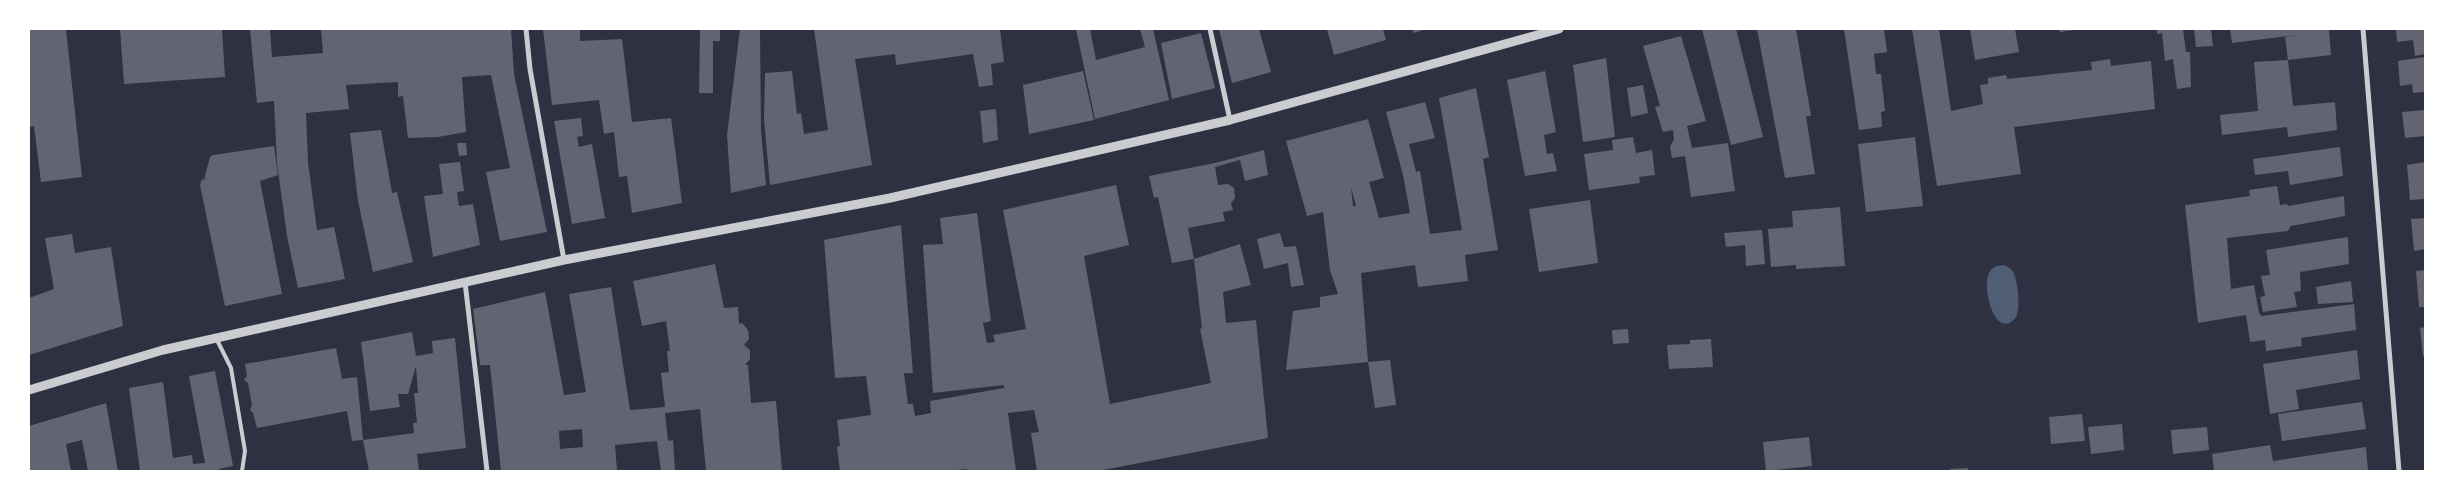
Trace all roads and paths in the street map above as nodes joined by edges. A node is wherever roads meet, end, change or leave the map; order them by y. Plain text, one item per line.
1 (526, 29) edge
2 (1210, 29) edge
3 (1559, 29) edge
4 (2363, 29) edge
5 (1230, 120) junction
6 (564, 260) junction
7 (465, 282) junction
8 (216, 338) junction
9 (29, 390) edge
10 (242, 471) edge
11 (487, 471) edge
12 (2399, 471) edge

1 - 6 street
2 - 5 street
3 - 5 street
4 - 12 street
5 - 6 street
6 - 7 street
7 - 8 street
7 - 11 street
8 - 9 street
8 - 10 lane

